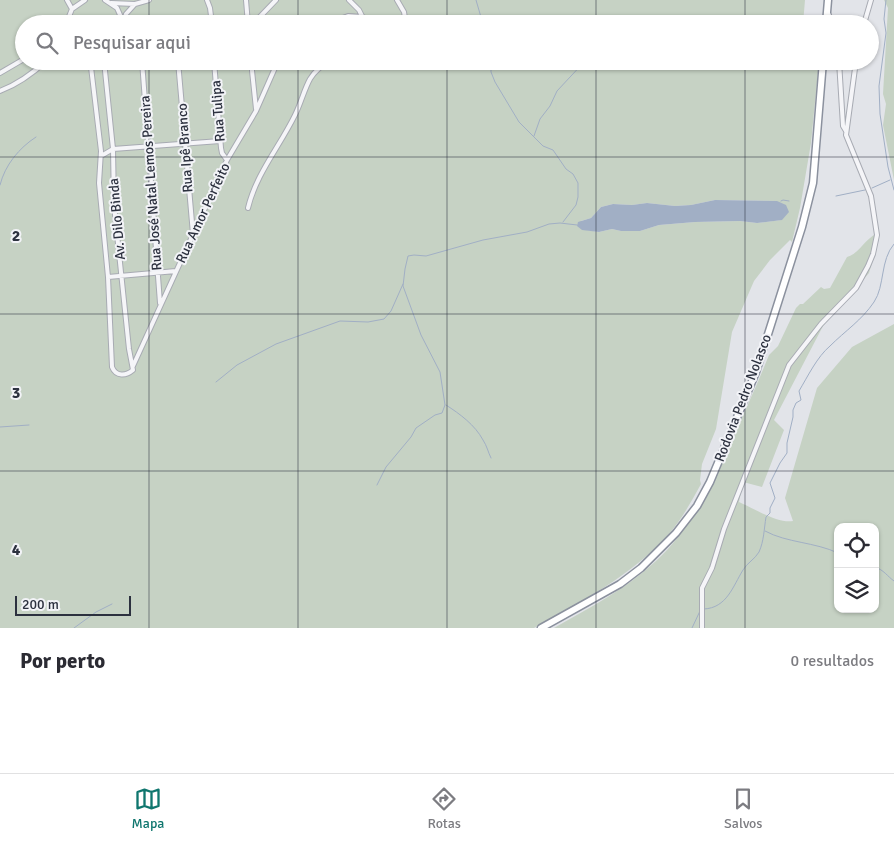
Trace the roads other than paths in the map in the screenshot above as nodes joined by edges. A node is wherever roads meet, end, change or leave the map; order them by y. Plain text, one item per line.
1 (67, 0) edge
2 (74, 0) edge
3 (85, 0) edge
4 (105, 0) edge
5 (148, 0) edge
6 (207, 0) edge
7 (246, 0) edge
8 (276, 0) edge
9 (349, 0) edge
10 (397, 0) edge
11 (828, 0) edge
12 (871, 0) edge
13 (111, 3) junction
14 (135, 4) junction
15 (73, 8) junction
16 (827, 12) junction
17 (70, 15) edge
18 (121, 15) edge
19 (126, 15) edge
20 (211, 15) edge
21 (247, 15) edge
22 (262, 15) edge
23 (361, 15) edge
24 (404, 15) edge
25 (827, 15) edge
26 (828, 15) edge
27 (867, 15) edge
28 (15, 64) edge
29 (36, 70) edge
30 (90, 70) edge
31 (106, 70) edge
32 (143, 70) edge
33 (179, 70) edge
34 (215, 70) edge
35 (252, 70) edge
36 (274, 70) edge
37 (318, 70) edge
38 (822, 70) edge
39 (840, 70) edge
40 (855, 70) edge
41 (0, 73) edge
42 (0, 91) edge
43 (256, 111) junction
44 (846, 131) junction
45 (220, 141) junction
46 (185, 145) junction
47 (149, 147) junction
48 (113, 149) junction
49 (101, 156) junction
50 (227, 160) junction
51 (248, 208) dead end
52 (193, 234) junction
53 (176, 271) junction
54 (158, 272) junction
55 (122, 276) junction
56 (108, 277) junction
57 (160, 305) junction
58 (133, 368) junction
59 (542, 628) edge
60 (702, 628) edge

1 - 15 street
2 - 15 street
3 - 15 street
4 - 13 street
5 - 14 street
6 - 20 street
7 - 21 street
8 - 22 street
9 - 23 street
10 - 24 street
11 - 16 highway
12 - 27 street
13 - 14 street
13 - 18 street
14 - 19 street
15 - 17 street
16 - 25 highway
16 - 26 street
28 - 41 street
29 - 42 street
30 - 49 street, Av. Dilo Binda
31 - 48 street, Av. Dilo Binda
32 - 47 street, Rua José Natal Lemos Pereira
33 - 46 street, Rua Ipê Branco
34 - 45 street, Rua Tulipa
35 - 43 street
36 - 43 street, Rua Amor Perfeito
37 - 51 street
38 - 59 highway, Rodovia Pedro Nolasco
39 - 44 street
40 - 44 street
43 - 50 street, Rua Amor Perfeito
44 - 60 street
45 - 46 street
45 - 50 street, Rua Tulipa
46 - 47 street
46 - 52 street, Rua Ipê Branco
47 - 48 street
47 - 54 street, Rua José Natal Lemos Pereira
48 - 49 street
48 - 55 street, Av. Dilo Binda
49 - 56 street, Av. Dilo Binda
50 - 52 street, Rua Amor Perfeito
52 - 53 street, Rua Amor Perfeito
53 - 54 street
53 - 57 street, Rua Amor Perfeito
54 - 55 street
54 - 57 street, Rua José Natal Lemos Pereira
55 - 56 street
55 - 58 street, Av. Dilo Binda
56 - 58 street, Av. Dilo Binda
57 - 58 street, Rua Amor Perfeito

